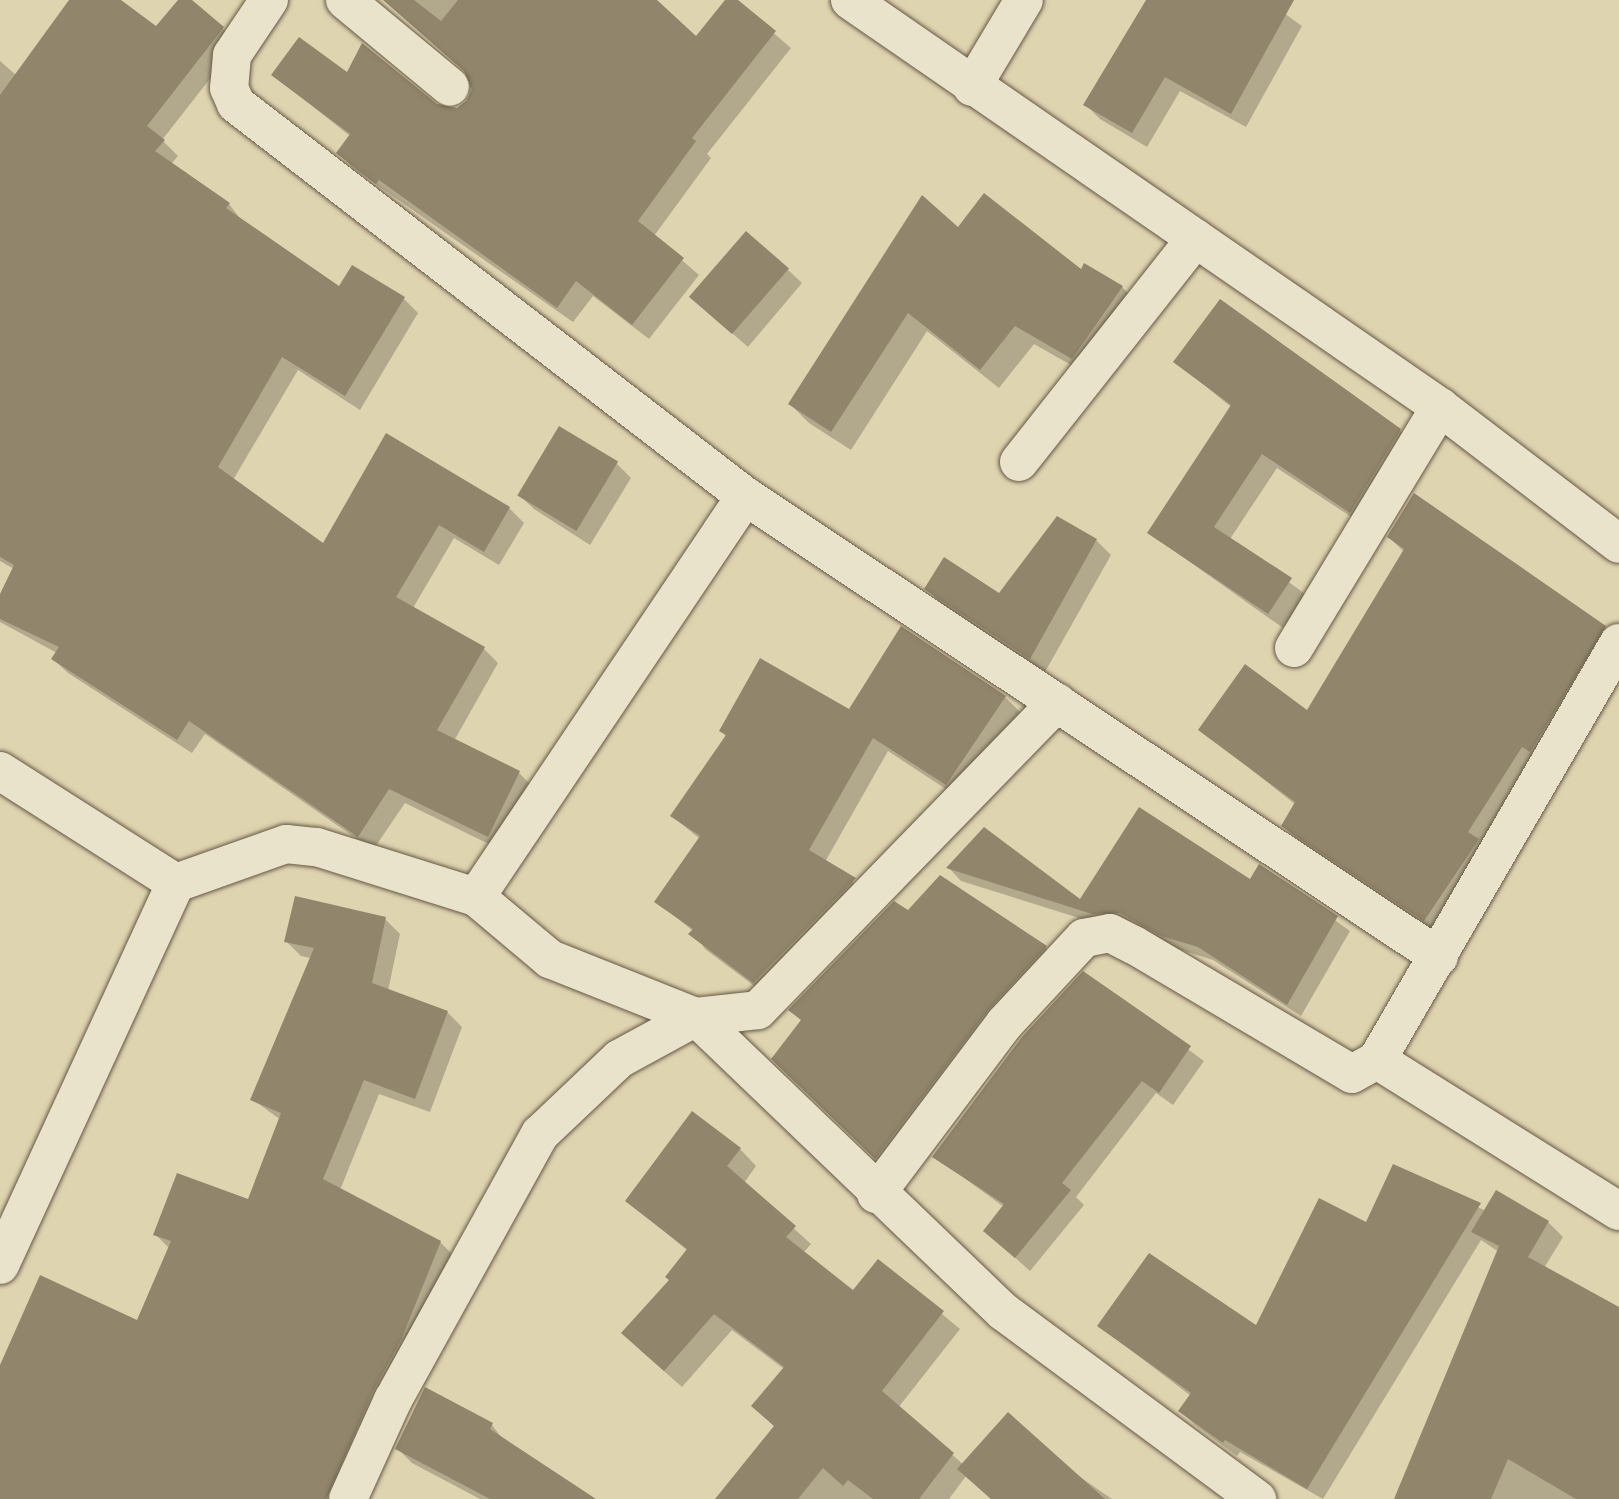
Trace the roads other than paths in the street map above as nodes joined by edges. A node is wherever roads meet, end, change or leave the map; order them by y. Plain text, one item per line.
1 (270, 0) edge
2 (345, 0) edge
3 (850, 0) edge
4 (1024, 0) edge
5 (450, 87) dead end
6 (972, 87) junction
7 (1196, 238) junction
8 (1440, 407) junction
9 (1019, 462) dead end
10 (745, 496) junction
11 (1619, 544) edge
12 (1619, 643) edge
13 (1294, 648) dead end
14 (1057, 702) junction
15 (0, 771) edge
16 (176, 883) junction
17 (476, 897) junction
18 (1439, 957) junction
19 (696, 1017) junction
20 (1377, 1060) junction
21 (876, 1194) junction
22 (1619, 1211) edge
23 (0, 1265) edge
24 (348, 1499) edge
25 (1257, 1499) edge

1 - 10 street
2 - 5 street
3 - 6 street
4 - 6 street
6 - 7 street
7 - 8 street
7 - 9 street
8 - 11 street
8 - 13 street
10 - 14 street
10 - 17 street
12 - 18 street
14 - 18 street
14 - 19 street
15 - 16 street
16 - 17 street
16 - 23 street
17 - 19 street
18 - 20 street
19 - 21 street
19 - 24 street
20 - 21 street
20 - 22 street
21 - 25 street

